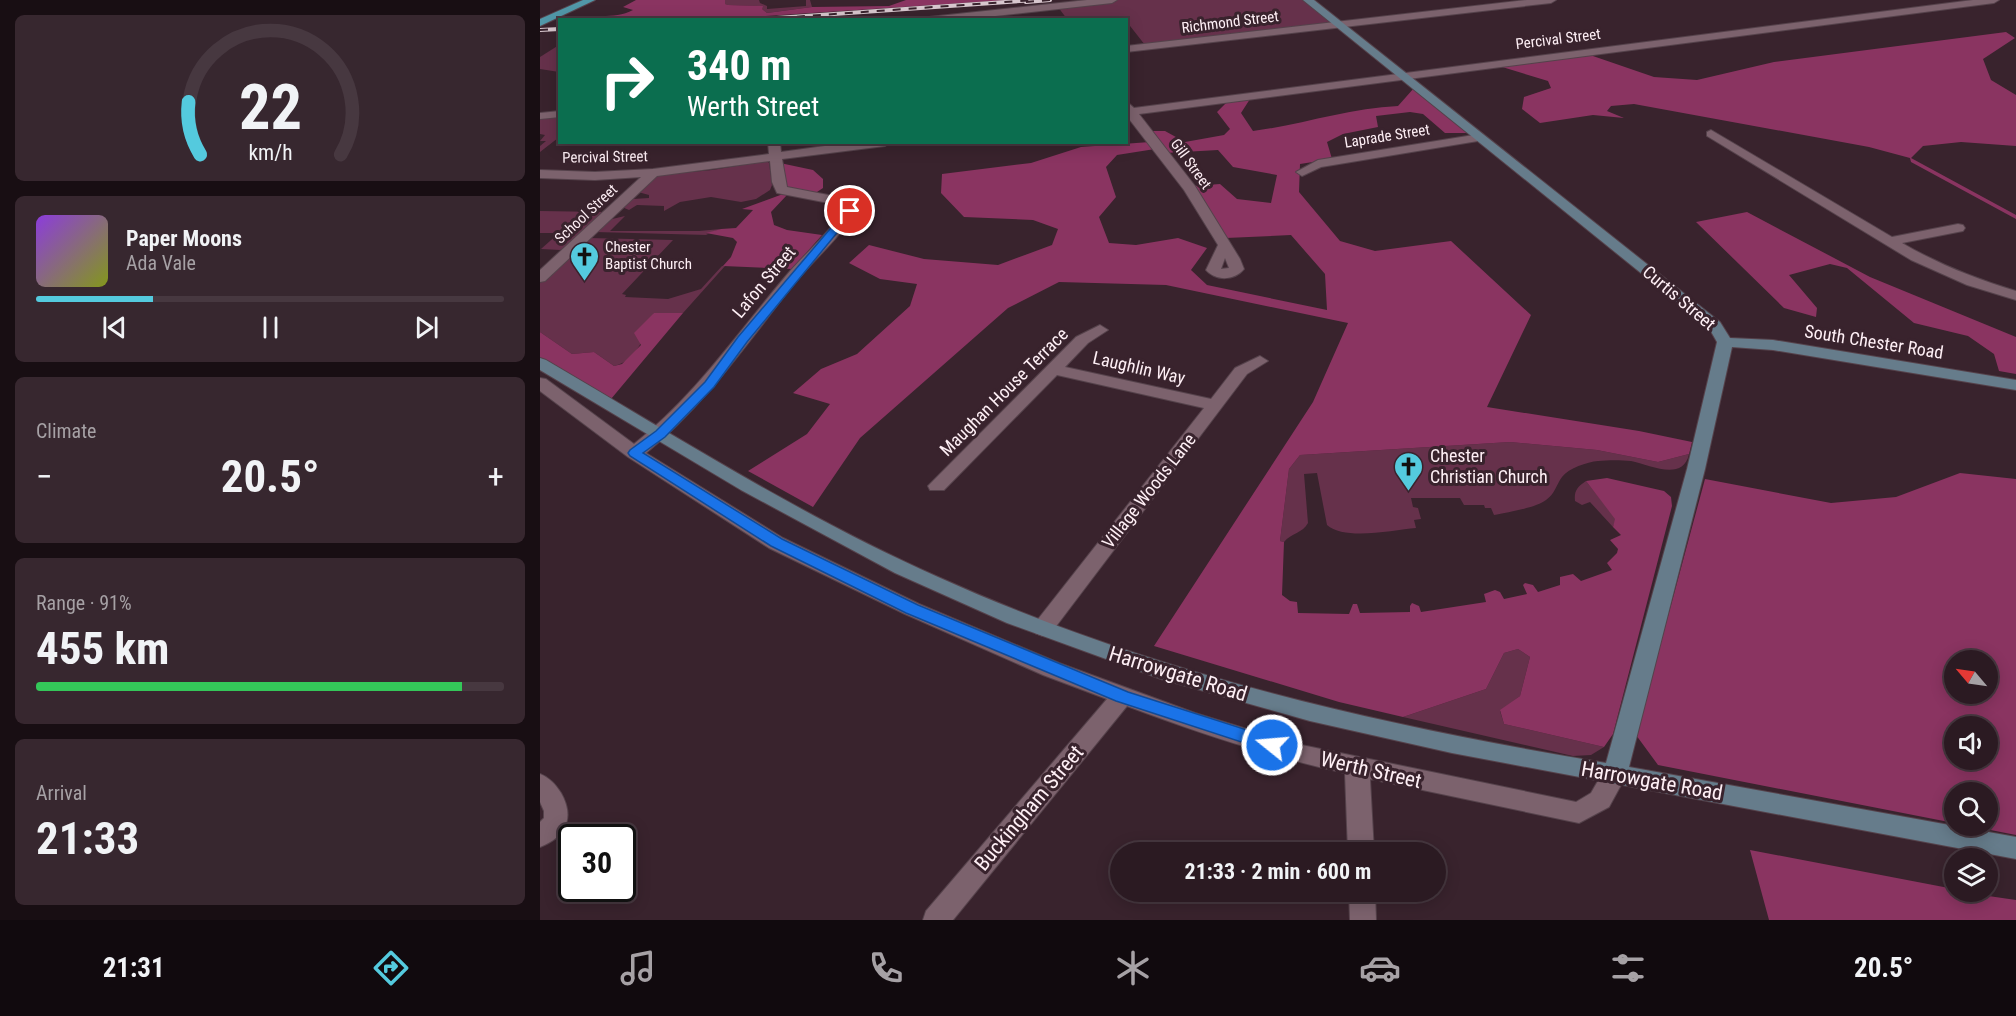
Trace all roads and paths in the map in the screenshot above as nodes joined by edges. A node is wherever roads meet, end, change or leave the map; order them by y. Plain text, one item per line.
1 (590, 0) edge
2 (1112, 0) edge
3 (1308, 0) edge
4 (1551, 0) edge
5 (1994, 0) edge
6 (1900, 3) dead end
7 (1917, 10) junction
8 (955, 18) edge
9 (541, 22) edge
10 (1338, 25) junction
11 (1128, 49) edge
12 (1403, 76) junction
13 (1128, 109) edge
14 (558, 114) edge
15 (540, 116) edge
16 (1711, 134) dead end
17 (1480, 138) junction
18 (858, 144) edge
19 (775, 150) edge
20 (1302, 172) dead end
21 (653, 173) junction
22 (540, 174) edge
23 (1958, 228) dead end
24 (1890, 241) junction
25 (1224, 246) dead end
26 (540, 278) edge
27 (2016, 296) edge
28 (1100, 330) dead end
29 (1725, 342) junction
30 (1260, 361) dead end
31 (540, 363) edge
32 (1054, 369) junction
33 (540, 383) edge
34 (2016, 385) edge
35 (1215, 405) junction
36 (661, 434) junction
37 (634, 453) junction
38 (937, 486) dead end
39 (1043, 628) junction
40 (1122, 697) junction
41 (1357, 767) junction
42 (1615, 774) junction
43 (544, 795) edge
44 (540, 836) edge
45 (1361, 842) edge
46 (2016, 848) edge
47 (1362, 902) edge
48 (936, 920) edge
49 (1363, 920) edge

1 - 9 main road
2 - 8 street
3 - 10 street, Curtis Street
4 - 10 street, Richmond Street
5 - 7 street, Percival Street
6 - 7 street
7 - 12 street, Percival Street
10 - 11 street, Richmond Street
10 - 12 street, Curtis Street
12 - 13 street, Percival Street
12 - 17 street, Curtis Street
13 - 25 street, Gill Street
14 - 15 street
16 - 24 street
17 - 20 street, Laprade Street
17 - 29 street, Curtis Street
18 - 19 street, Percival Street
19 - 21 street, Percival Street
19 - 36 street, Lafon Street
21 - 22 street, Percival Street
21 - 26 street, School Street
23 - 24 street
24 - 27 street
28 - 32 street, Maughan House Terrace
29 - 34 street, South Chester Road
29 - 42 street, Curtis Street
30 - 35 street, Village Woods Lane
31 - 36 street, Harrowgate Road
32 - 35 street, Laughlin Way
32 - 38 street, Maughan House Terrace
33 - 37 street, Werth Street
35 - 39 street, Village Woods Lane
36 - 37 street
36 - 39 street, Harrowgate Road
37 - 40 street, Werth Street
39 - 42 street, Harrowgate Road
40 - 41 street, Werth Street
40 - 48 street, Buckingham Street
41 - 42 street, Werth Street
41 - 45 street
42 - 46 street, Harrowgate Road
43 - 44 street
47 - 49 street

